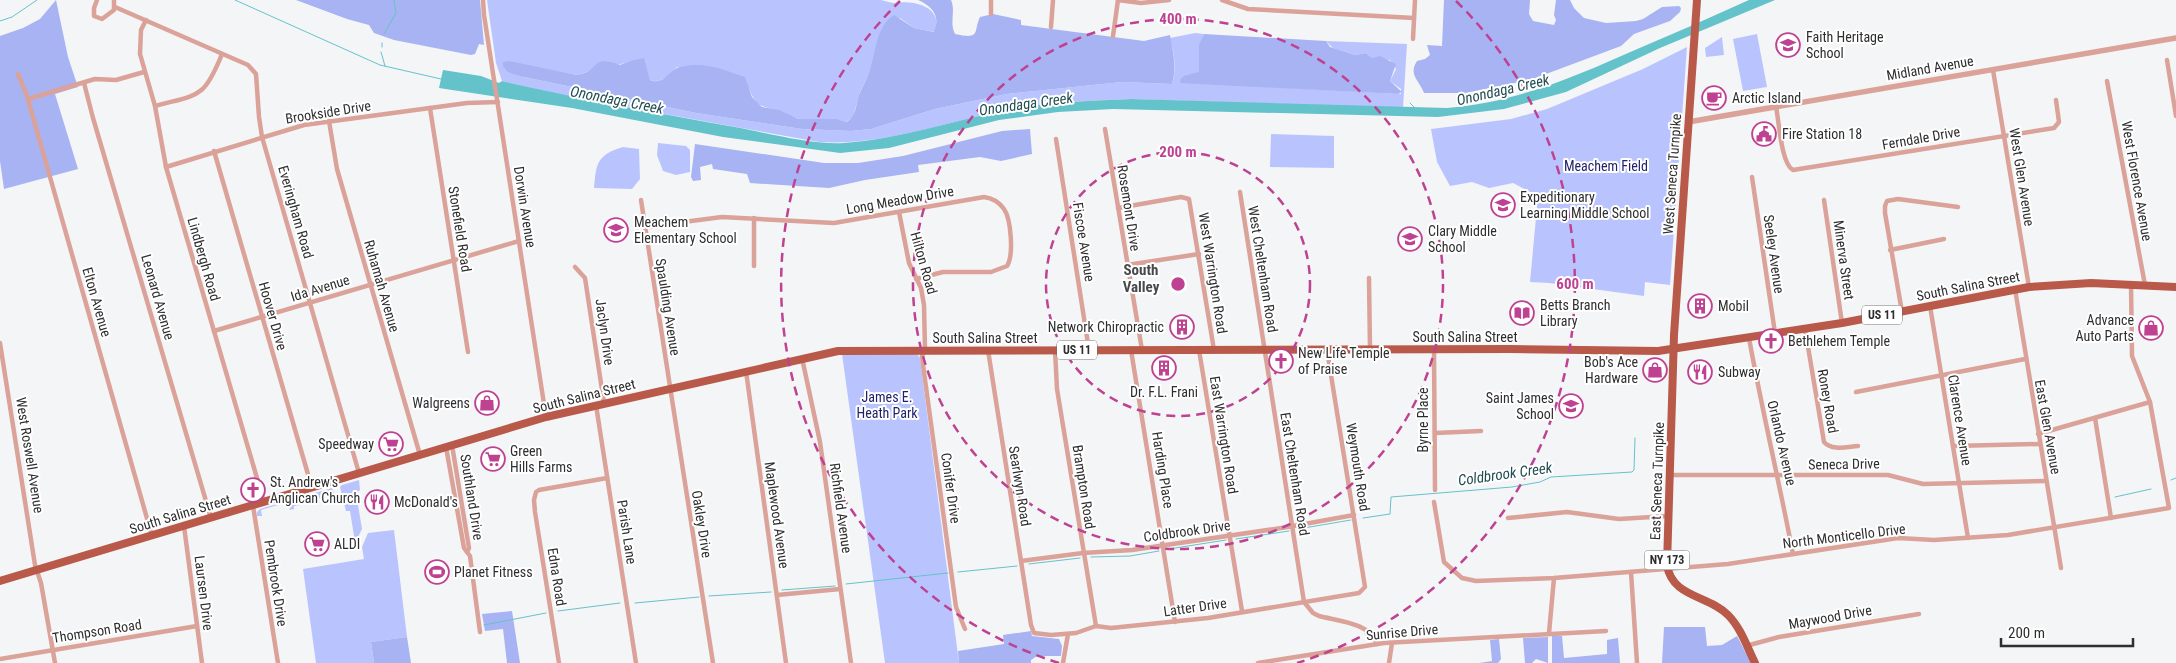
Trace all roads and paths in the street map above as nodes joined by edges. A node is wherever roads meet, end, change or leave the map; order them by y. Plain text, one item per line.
1 (97, 0) edge
2 (114, 0) edge
3 (483, 0) edge
4 (990, 0) edge
5 (1053, 0) edge
6 (1118, 0) edge
7 (1169, 0) edge
8 (1222, 0) edge
9 (1415, 0) edge
10 (1697, 3) edge
11 (115, 7) junction
12 (991, 14) dead end
13 (1414, 18) junction
14 (146, 20) junction
15 (1051, 27) dead end
16 (1113, 36) dead end
17 (2176, 38) edge
18 (1413, 39) dead end
19 (222, 54) junction
20 (2167, 60) dead end
21 (1993, 70) junction
22 (144, 72) junction
23 (18, 74) dead end
24 (2107, 81) dead end
25 (84, 83) junction
26 (28, 99) junction
27 (2056, 100) dead end
28 (498, 102) junction
29 (155, 106) junction
30 (1776, 106) junction
31 (430, 108) junction
32 (2176, 116) edge
33 (328, 122) junction
34 (1688, 122) junction
35 (1105, 128) dead end
36 (2004, 135) junction
37 (262, 137) junction
38 (1056, 139) dead end
39 (214, 151) junction
40 (166, 167) junction
41 (1752, 177) dead end
42 (1240, 192) dead end
43 (641, 200) dead end
44 (1824, 200) dead end
45 (1958, 207) dead end
46 (1118, 208) junction
47 (899, 212) junction
48 (754, 218) junction
49 (645, 227) junction
50 (1944, 239) dead end
51 (519, 240) junction
52 (1890, 250) junction
53 (1199, 254) junction
54 (453, 259) junction
55 (1127, 265) junction
56 (754, 266) dead end
57 (575, 268) dead end
58 (1370, 278) dead end
59 (916, 279) junction
60 (370, 284) junction
61 (2131, 284) junction
62 (2145, 284) junction
63 (2028, 287) junction
64 (2176, 287) edge
65 (2015, 289) junction
66 (310, 303) junction
67 (1930, 306) junction
68 (1902, 312) junction
69 (262, 317) junction
70 (1842, 323) junction
71 (1805, 329) junction
72 (214, 331) junction
73 (1775, 333) junction
74 (1749, 338) junction
75 (0, 343) edge
76 (1370, 349) junction
77 (1434, 349) junction
78 (925, 350) junction
79 (988, 350) junction
80 (1055, 350) junction
81 (1090, 350) junction
82 (1131, 350) junction
83 (1142, 350) junction
84 (1199, 350) junction
85 (1214, 350) junction
86 (1264, 350) junction
87 (1327, 350) junction
88 (1673, 350) junction
89 (468, 352) dead end
90 (802, 358) junction
91 (2026, 359) junction
92 (2, 370) edge
93 (746, 371) junction
94 (1942, 376) junction
95 (670, 388) junction
96 (1856, 392) dead end
97 (2150, 402) junction
98 (600, 404) junction
99 (546, 417) junction
100 (2095, 418) junction
101 (1481, 431) dead end
102 (1435, 433) junction
103 (2038, 434) junction
104 (2040, 444) junction
105 (449, 446) junction
106 (1858, 446) dead end
107 (1953, 446) junction
108 (420, 455) junction
109 (359, 473) junction
110 (1670, 475) junction
111 (1777, 476) junction
112 (607, 478) junction
113 (2046, 481) junction
114 (1959, 483) junction
115 (312, 488) junction
116 (1435, 490) dead end
117 (264, 502) junction
118 (1434, 502) dead end
119 (253, 506) junction
120 (1354, 515) junction
121 (1669, 516) junction
122 (210, 518) junction
123 (1508, 518) dead end
124 (2111, 518) junction
125 (184, 526) junction
126 (1292, 526) junction
127 (2053, 528) junction
128 (152, 536) junction
129 (1229, 536) junction
130 (1968, 538) junction
131 (1164, 545) junction
132 (1083, 553) junction
133 (1793, 554) junction
134 (1021, 561) junction
135 (1668, 568) junction
136 (2061, 568) dead end
137 (37, 570) junction
138 (1630, 572) junction
139 (1554, 578) junction
140 (0, 581) edge
141 (1364, 587) joint
142 (840, 589) junction
143 (777, 594) junction
144 (1304, 602) junction
145 (1242, 611) junction
146 (1919, 614) dead end
147 (1175, 622) junction
148 (1031, 625) joint
149 (197, 626) junction
150 (1096, 626) junction
151 (965, 629) dead end
152 (1606, 630) dead end
153 (480, 632) dead end
154 (1549, 633) junction
155 (1068, 634) junction
156 (1392, 642) junction
157 (1377, 644) junction
158 (1746, 646) junction
159 (53, 650) junction
160 (0, 659) edge
161 (55, 663) edge
162 (202, 663) edge
163 (278, 663) edge
164 (559, 663) edge
165 (636, 663) edge
166 (713, 663) edge
167 (786, 663) edge
168 (851, 663) edge
169 (1063, 663) edge
170 (1258, 663) edge
171 (1389, 663) edge
172 (1637, 663) edge
173 (1755, 663) edge

1 - 11 street
2 - 11 street
3 - 28 street, Dorwin Avenue
4 - 12 street
5 - 15 street
6 - 7 street
6 - 16 street
8 - 13 street
9 - 13 street
10 - 34 main road, West Seneca Turnpike / NY 173
11 - 14 street, Everingham Road
13 - 18 street
14 - 19 street, Everingham Road
14 - 22 street, Lindbergh Road
17 - 21 street, Midland Avenue
19 - 29 street
19 - 37 street, Everingham Road
20 - 32 street
21 - 30 street, Midland Avenue
21 - 36 street, West Glen Avenue
22 - 25 street
22 - 29 street, Lindbergh Road
23 - 26 street, Elton Avenue
24 - 62 street, West Florence Avenue
25 - 26 street
25 - 122 street, Leonard Avenue
26 - 128 street, Elton Avenue
27 - 36 street, Ferndale Drive
28 - 31 street, Brookside Drive
28 - 51 street, Dorwin Avenue
29 - 40 street, Lindbergh Road
30 - 34 street, Midland Avenue
30 - 36 street, Ferndale Drive
31 - 33 street, Brookside Drive
31 - 54 street, Stonefield Road
33 - 37 street, Brookside Drive
33 - 60 street, Ruhamah Avenue
34 - 88 main road, West Seneca Turnpike / NY 173
35 - 46 street, Rosemont Drive
36 - 63 street, West Glen Avenue
37 - 39 street, Brookside Drive
37 - 66 street, Everingham Road
38 - 81 street, Fiscoe Avenue
39 - 40 street, Brookside Drive
39 - 69 street, Hoover Drive
40 - 72 street, Lindbergh Road
41 - 73 street, Seeley Avenue
42 - 86 street, West Cheltenham Road
43 - 49 street, Spaulding Avenue
44 - 70 street, Minerva Street
45 - 52 street
46 - 53 street, West Warrington Road
46 - 55 street, Rosemont Drive
47 - 48 street, Long Meadow Drive
47 - 59 street, Hilton Road
47 - 59 street, Long Meadow Drive
48 - 49 street, Long Meadow Drive
48 - 56 street
49 - 95 street, Spaulding Avenue
50 - 52 street
51 - 54 street, Ida Avenue
51 - 99 street, Dorwin Avenue
52 - 68 street
53 - 55 street
53 - 85 street, West Warrington Road
54 - 60 street, Ida Avenue
54 - 89 street, Stonefield Road
55 - 83 street, Rosemont Drive
57 - 98 street, Jaclyn Drive
58 - 76 street
59 - 78 street, Hilton Road
60 - 66 street, Ida Avenue
60 - 108 street, Ruhamah Avenue
61 - 62 main road, South Salina Street / US 11
61 - 63 main road, South Salina Street / US 11
61 - 97 street
62 - 64 main road, South Salina Street / US 11
63 - 65 main road, South Salina Street / US 11
65 - 67 main road, South Salina Street / US 11
65 - 91 street, East Glen Avenue
66 - 69 street, Ida Avenue
66 - 109 street, Everingham Road
67 - 68 main road, South Salina Street / US 11
67 - 94 street, Clarence Avenue
68 - 70 main road, South Salina Street / US 11
69 - 72 street, Ida Avenue
69 - 115 street, Hoover Drive
70 - 71 main road, South Salina Street / US 11
71 - 73 main road, South Salina Street / US 11
71 - 106 street, Roney Road
72 - 117 street, Lindbergh Road
73 - 74 main road, South Salina Street / US 11
74 - 88 main road, South Salina Street / US 11
74 - 111 street, Orlando Avenue
75 - 92 street, West Roswell Avenue
76 - 77 main road, South Salina Street / US 11
76 - 87 main road, South Salina Street / US 11
77 - 88 main road, South Salina Street / US 11
77 - 102 street, Byrne Place
78 - 79 main road, South Salina Street / US 11
78 - 90 main road, South Salina Street / US 11
78 - 151 street, Conifer Drive
79 - 80 main road, South Salina Street / US 11
79 - 134 street, Searlwyn Road
80 - 81 main road, South Salina Street / US 11
80 - 132 street, Brampton Road
81 - 82 main road, South Salina Street / US 11
82 - 83 main road, South Salina Street / US 11
82 - 131 street, Harding Place
83 - 84 main road, South Salina Street / US 11
84 - 85 main road, South Salina Street / US 11
84 - 129 street, East Warrington Road
85 - 86 main road, South Salina Street / US 11
86 - 87 main road, South Salina Street / US 11
86 - 126 street, East Cheltenham Road
87 - 120 street, Weymouth Road
88 - 110 main road, East Seneca Turnpike / NY 173
90 - 93 main road, South Salina Street / US 11
90 - 142 street, Richfield Avenue
91 - 94 street
91 - 103 street, East Glen Avenue
92 - 137 street, West Roswell Avenue
93 - 95 main road, South Salina Street / US 11
93 - 143 street, Maplewood Avenue
94 - 96 street
94 - 107 street, Clarence Avenue
95 - 98 main road, South Salina Street / US 11
95 - 166 street, Oakley Drive
97 - 100 street
97 - 124 street, North Monticello Drive
98 - 99 main road, South Salina Street / US 11
98 - 112 street, Parish Lane
99 - 105 main road, South Salina Street / US 11
100 - 103 street
100 - 124 street
101 - 102 street
102 - 116 street, Byrne Place
103 - 104 street, East Glen Avenue
104 - 107 street
104 - 113 street, East Glen Avenue
105 - 108 main road, South Salina Street / US 11
105 - 153 street, Southland Drive
107 - 114 street, Clarence Avenue
108 - 109 main road, South Salina Street / US 11
109 - 115 main road, South Salina Street / US 11
110 - 111 street, Seneca Drive
110 - 121 main road, East Seneca Turnpike / NY 173
111 - 114 street, Seneca Drive
111 - 133 street, Orlando Avenue
112 - 164 street, Edna Road
112 - 165 street, Parish Lane
113 - 114 street, Seneca Drive
113 - 127 street, East Glen Avenue
114 - 130 street, Clarence Avenue
115 - 117 main road, South Salina Street / US 11
117 - 119 main road, South Salina Street / US 11
118 - 139 street, North Monticello Drive
119 - 122 main road, South Salina Street / US 11
119 - 163 street, Pembrook Drive
120 - 126 street, Coldbrook Drive
120 - 141 street, Weymouth Road
121 - 123 street
121 - 135 main road, East Seneca Turnpike / NY 173
122 - 125 main road, South Salina Street / US 11
124 - 127 street, North Monticello Drive
125 - 128 main road, South Salina Street / US 11
125 - 149 street, Laursen Drive
126 - 129 street, Coldbrook Drive
126 - 144 street, East Cheltenham Road
127 - 130 street, North Monticello Drive
127 - 136 street, East Glen Avenue
128 - 137 main road, South Salina Street / US 11
129 - 131 street, Coldbrook Drive
129 - 145 street, East Warrington Road
130 - 133 street, North Monticello Drive
131 - 132 street, Coldbrook Drive
131 - 147 street, Harding Place
132 - 134 street, Coldbrook Drive
132 - 150 street, Brampton Road
133 - 135 street, North Monticello Drive
134 - 148 street, Searlwyn Road
135 - 138 street, North Monticello Drive
135 - 158 main road, NY 173
137 - 140 main road, South Salina Street / US 11
137 - 159 street, West Roswell Avenue
138 - 139 street, North Monticello Drive
138 - 172 street
139 - 154 street
141 - 144 street, Latter Drive
142 - 143 street
142 - 168 street, Richfield Avenue
143 - 167 street, Maplewood Avenue
144 - 145 street, Latter Drive
144 - 157 street
145 - 147 street, Latter Drive
146 - 158 street, Maywood Drive
147 - 150 street, Latter Drive
148 - 155 street, Latter Drive
149 - 159 street, Thompson Road
149 - 162 street, Laursen Drive
150 - 155 street, Latter Drive
152 - 154 street, Sunrise Drive
154 - 156 street, Sunrise Drive
155 - 169 street
156 - 157 street, Sunrise Drive
156 - 171 street
157 - 170 street, Sunrise Drive
158 - 173 main road, NY 173
159 - 160 street, Thompson Road
159 - 161 street, West Roswell Avenue

